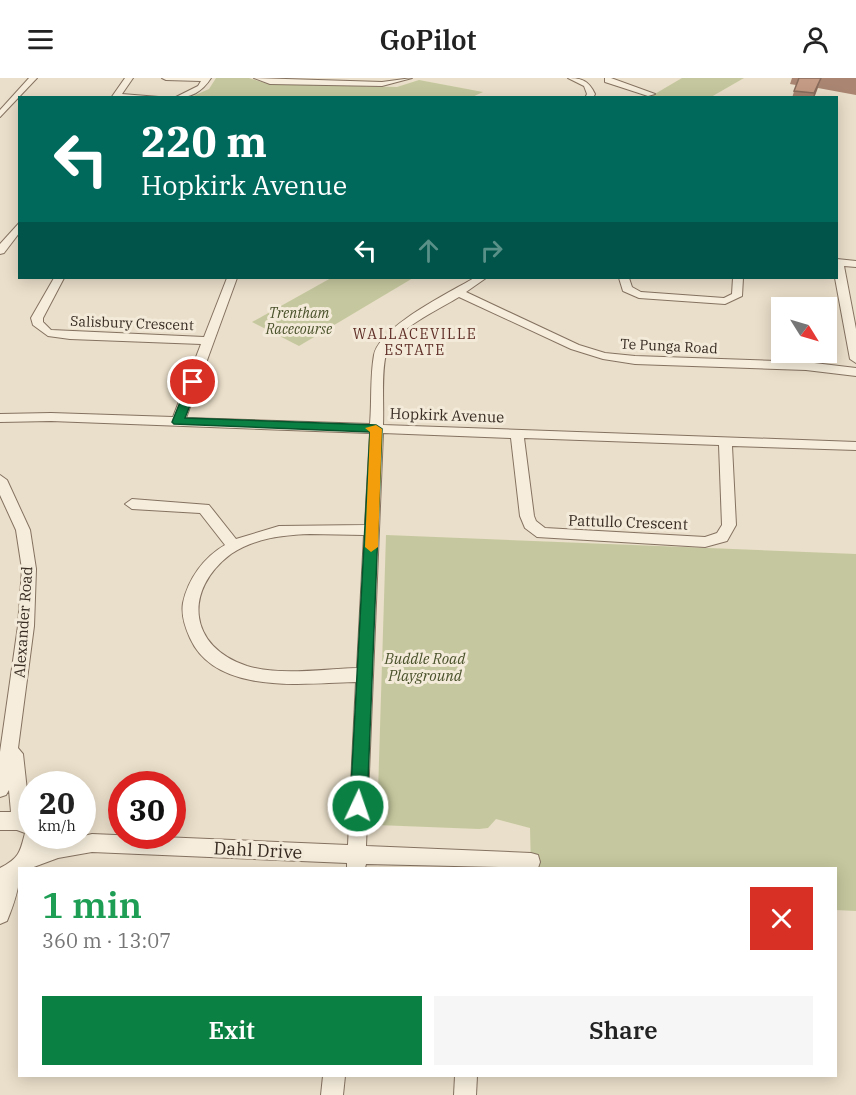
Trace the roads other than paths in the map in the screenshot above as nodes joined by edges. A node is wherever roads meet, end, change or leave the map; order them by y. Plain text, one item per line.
1 (33, 78) edge
2 (123, 78) edge
3 (129, 78) edge
4 (258, 78) edge
5 (408, 78) edge
6 (572, 78) edge
7 (207, 79) edge
8 (610, 79) edge
9 (165, 80) edge
10 (587, 85) junction
11 (651, 94) dead end
12 (111, 96) edge
13 (120, 96) edge
14 (183, 96) edge
15 (590, 96) edge
16 (0, 115) edge
17 (18, 228) edge
18 (0, 251) edge
19 (838, 262) edge
20 (856, 264) edge
21 (838, 267) edge
22 (58, 279) edge
23 (232, 279) edge
24 (479, 279) edge
25 (624, 279) edge
26 (738, 279) edge
27 (458, 292) junction
28 (209, 341) junction
29 (856, 359) edge
30 (856, 372) edge
31 (0, 418) edge
32 (178, 422) junction
33 (376, 429) junction
34 (517, 434) junction
35 (725, 442) junction
36 (856, 446) edge
37 (0, 480) edge
38 (132, 504) dead end
39 (372, 530) junction
40 (234, 546) junction
41 (365, 675) junction
42 (12, 733) junction
43 (0, 789) edge
44 (18, 794) edge
45 (0, 821) edge
46 (18, 823) edge
47 (96, 843) edge
48 (29, 849) edge
49 (58, 849) edge
50 (356, 861) edge
51 (531, 862) dead end
52 (19, 867) edge
53 (13, 870) edge
54 (0, 914) edge
55 (334, 1077) edge
56 (466, 1077) edge
57 (332, 1095) edge
58 (465, 1095) edge

1 - 16 street
2 - 12 street
3 - 13 street
4 - 5 street
6 - 10 street
7 - 9 street
7 - 14 street
8 - 10 street
8 - 11 street
10 - 15 street
17 - 18 street
19 - 20 street
21 - 29 street
22 - 28 street, Salisbury Crescent
23 - 28 street
24 - 27 street
25 - 26 street
27 - 30 street, Te Punga Road
27 - 33 street
28 - 32 street
31 - 32 street, Hopkirk Avenue
32 - 33 street, Hopkirk Avenue
33 - 34 street, Hopkirk Avenue
33 - 39 street
34 - 35 street, Hopkirk Avenue
34 - 35 street, Pattullo Crescent
35 - 36 street, Hopkirk Avenue
37 - 42 street, Alexander Road
38 - 40 street
39 - 40 street
39 - 41 street
40 - 41 street
41 - 50 street
42 - 43 street, Alexander Road
42 - 44 street, Alexander Road
45 - 46 street
47 - 50 street, Dahl Drive
48 - 53 street, Alexander Road
49 - 52 street, Dahl Drive
50 - 51 street, Dahl Drive
53 - 54 street, Alexander Road
55 - 57 street
56 - 58 street

